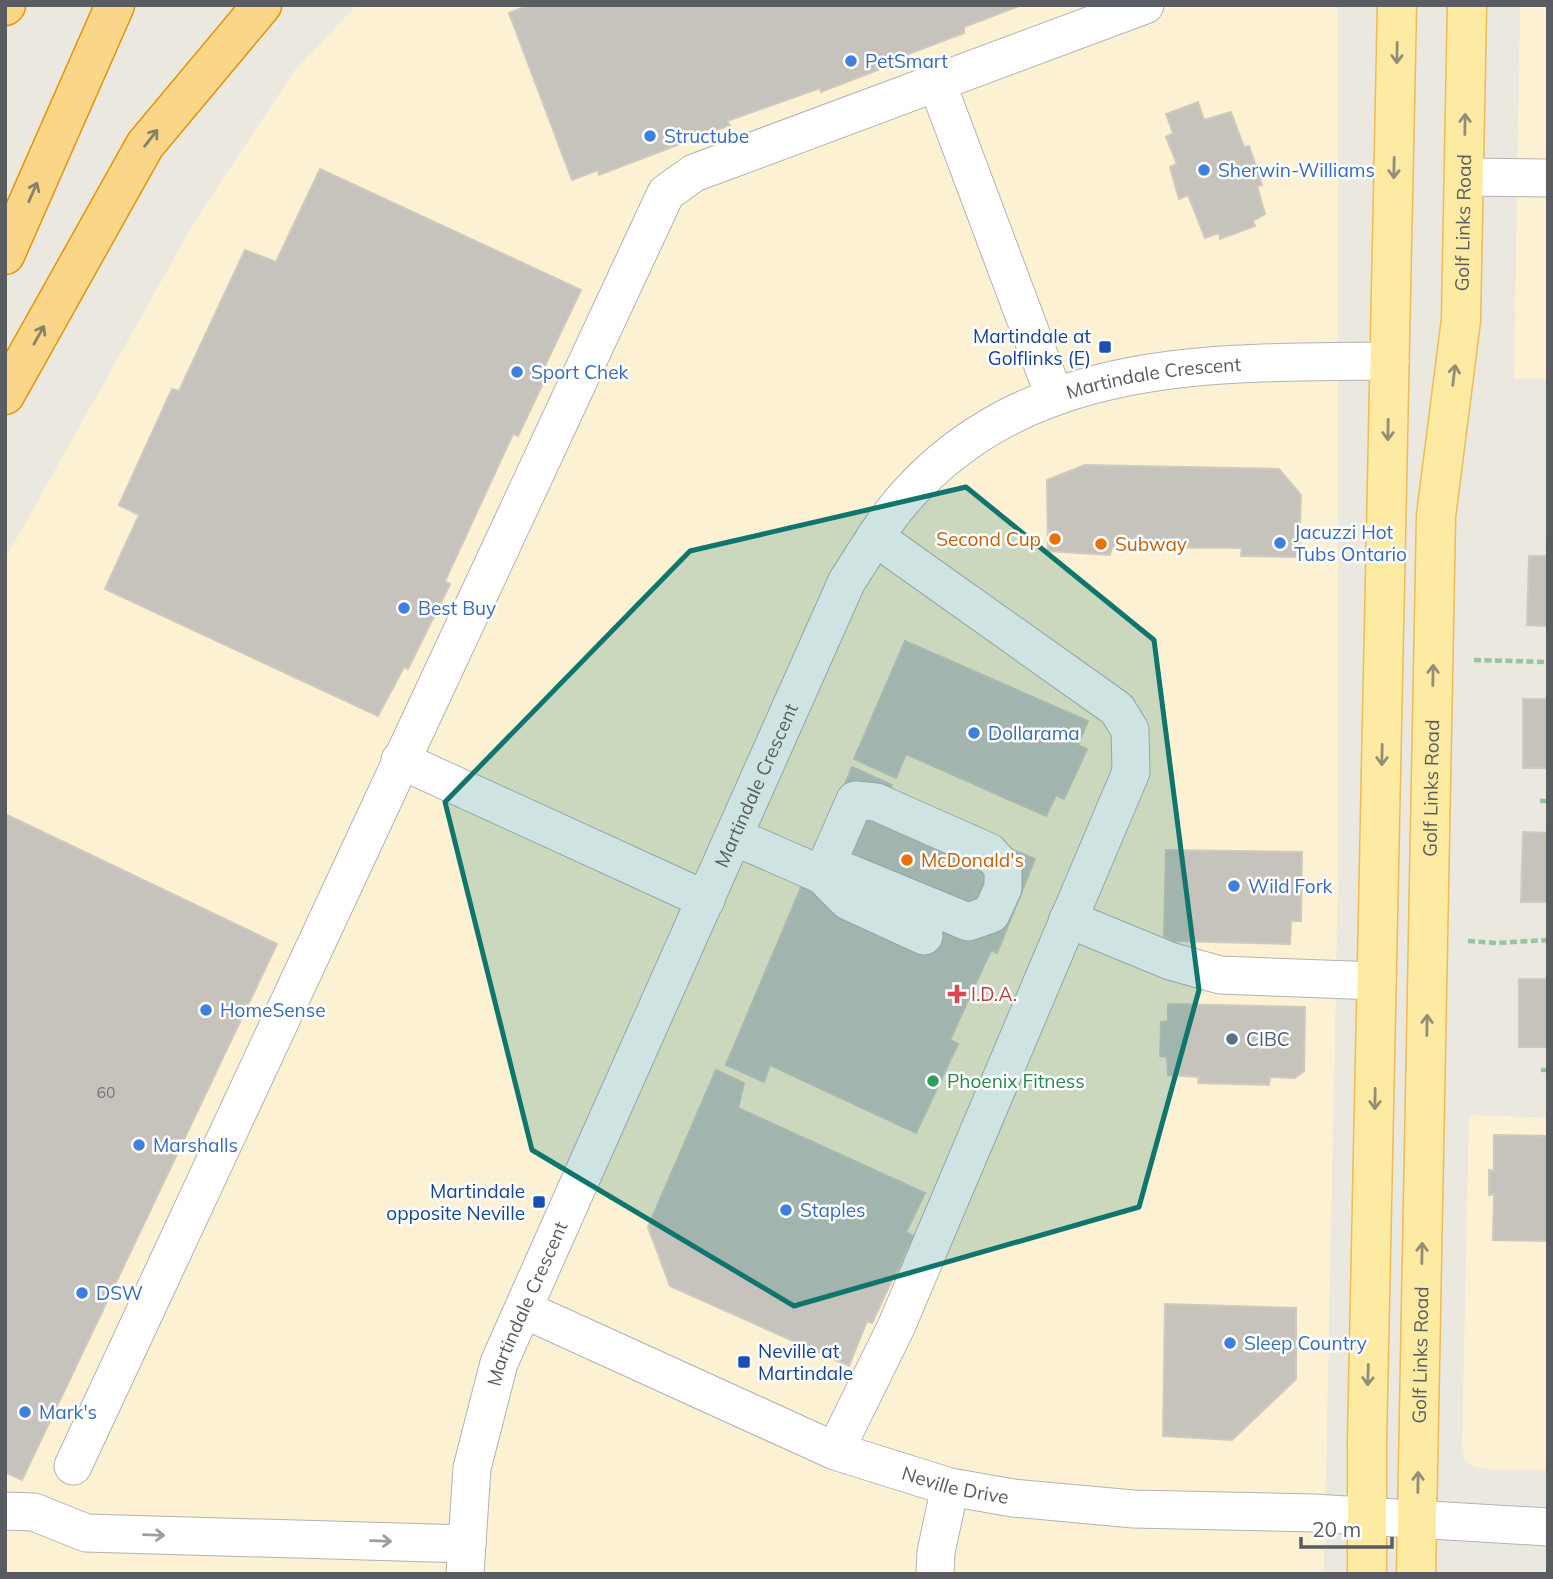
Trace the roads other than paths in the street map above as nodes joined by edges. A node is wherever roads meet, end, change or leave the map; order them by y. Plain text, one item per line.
1 (115, 5) edge
2 (262, 5) edge
3 (1145, 5) edge
4 (1397, 5) edge
5 (1467, 5) edge
6 (937, 83) junction
7 (1464, 177) junction
8 (1548, 178) edge
9 (5, 255) edge
10 (1390, 361) junction
11 (5, 395) edge
12 (1054, 395) junction
13 (876, 537) junction
14 (400, 760) junction
15 (734, 836) junction
16 (822, 875) junction
17 (706, 900) junction
18 (1068, 919) junction
19 (924, 936) dead end
20 (1377, 981) junction
21 (525, 1310) junction
22 (835, 1451) junction
23 (73, 1466) dead end
24 (950, 1487) junction
25 (5, 1511) edge
26 (1367, 1517) junction
27 (1417, 1520) junction
28 (1548, 1527) edge
29 (466, 1559) edge
30 (935, 1574) edge
31 (1367, 1574) edge
32 (1416, 1574) edge

9 -> 1 highway
11 -> 2 highway
3 - 6 street
4 -> 10 main road
7 -> 5 main road, Golf Links Road
6 - 12 street
6 - 14 street
7 - 8 street
27 -> 7 main road, Golf Links Road
10 - 12 street, Martindale Crescent
10 -> 20 main road
12 - 13 street, Martindale Crescent
13 - 15 street, Martindale Crescent
13 - 18 street
14 - 17 street
14 - 23 street
15 - 16 street
15 - 17 street, Martindale Crescent
16 - 16 street
16 - 19 street
17 - 21 street, Martindale Crescent
18 - 20 street
18 - 22 street
20 -> 26 main road
21 - 22 street, Neville Drive
21 - 29 street, Martindale Crescent
22 - 24 street, Neville Drive
24 - 26 street, Neville Drive
24 - 30 street
25 -> 29 street
26 - 27 street, Neville Drive
26 - 31 main road
27 - 28 street, Neville Drive
27 - 32 main road, Golf Links Road

